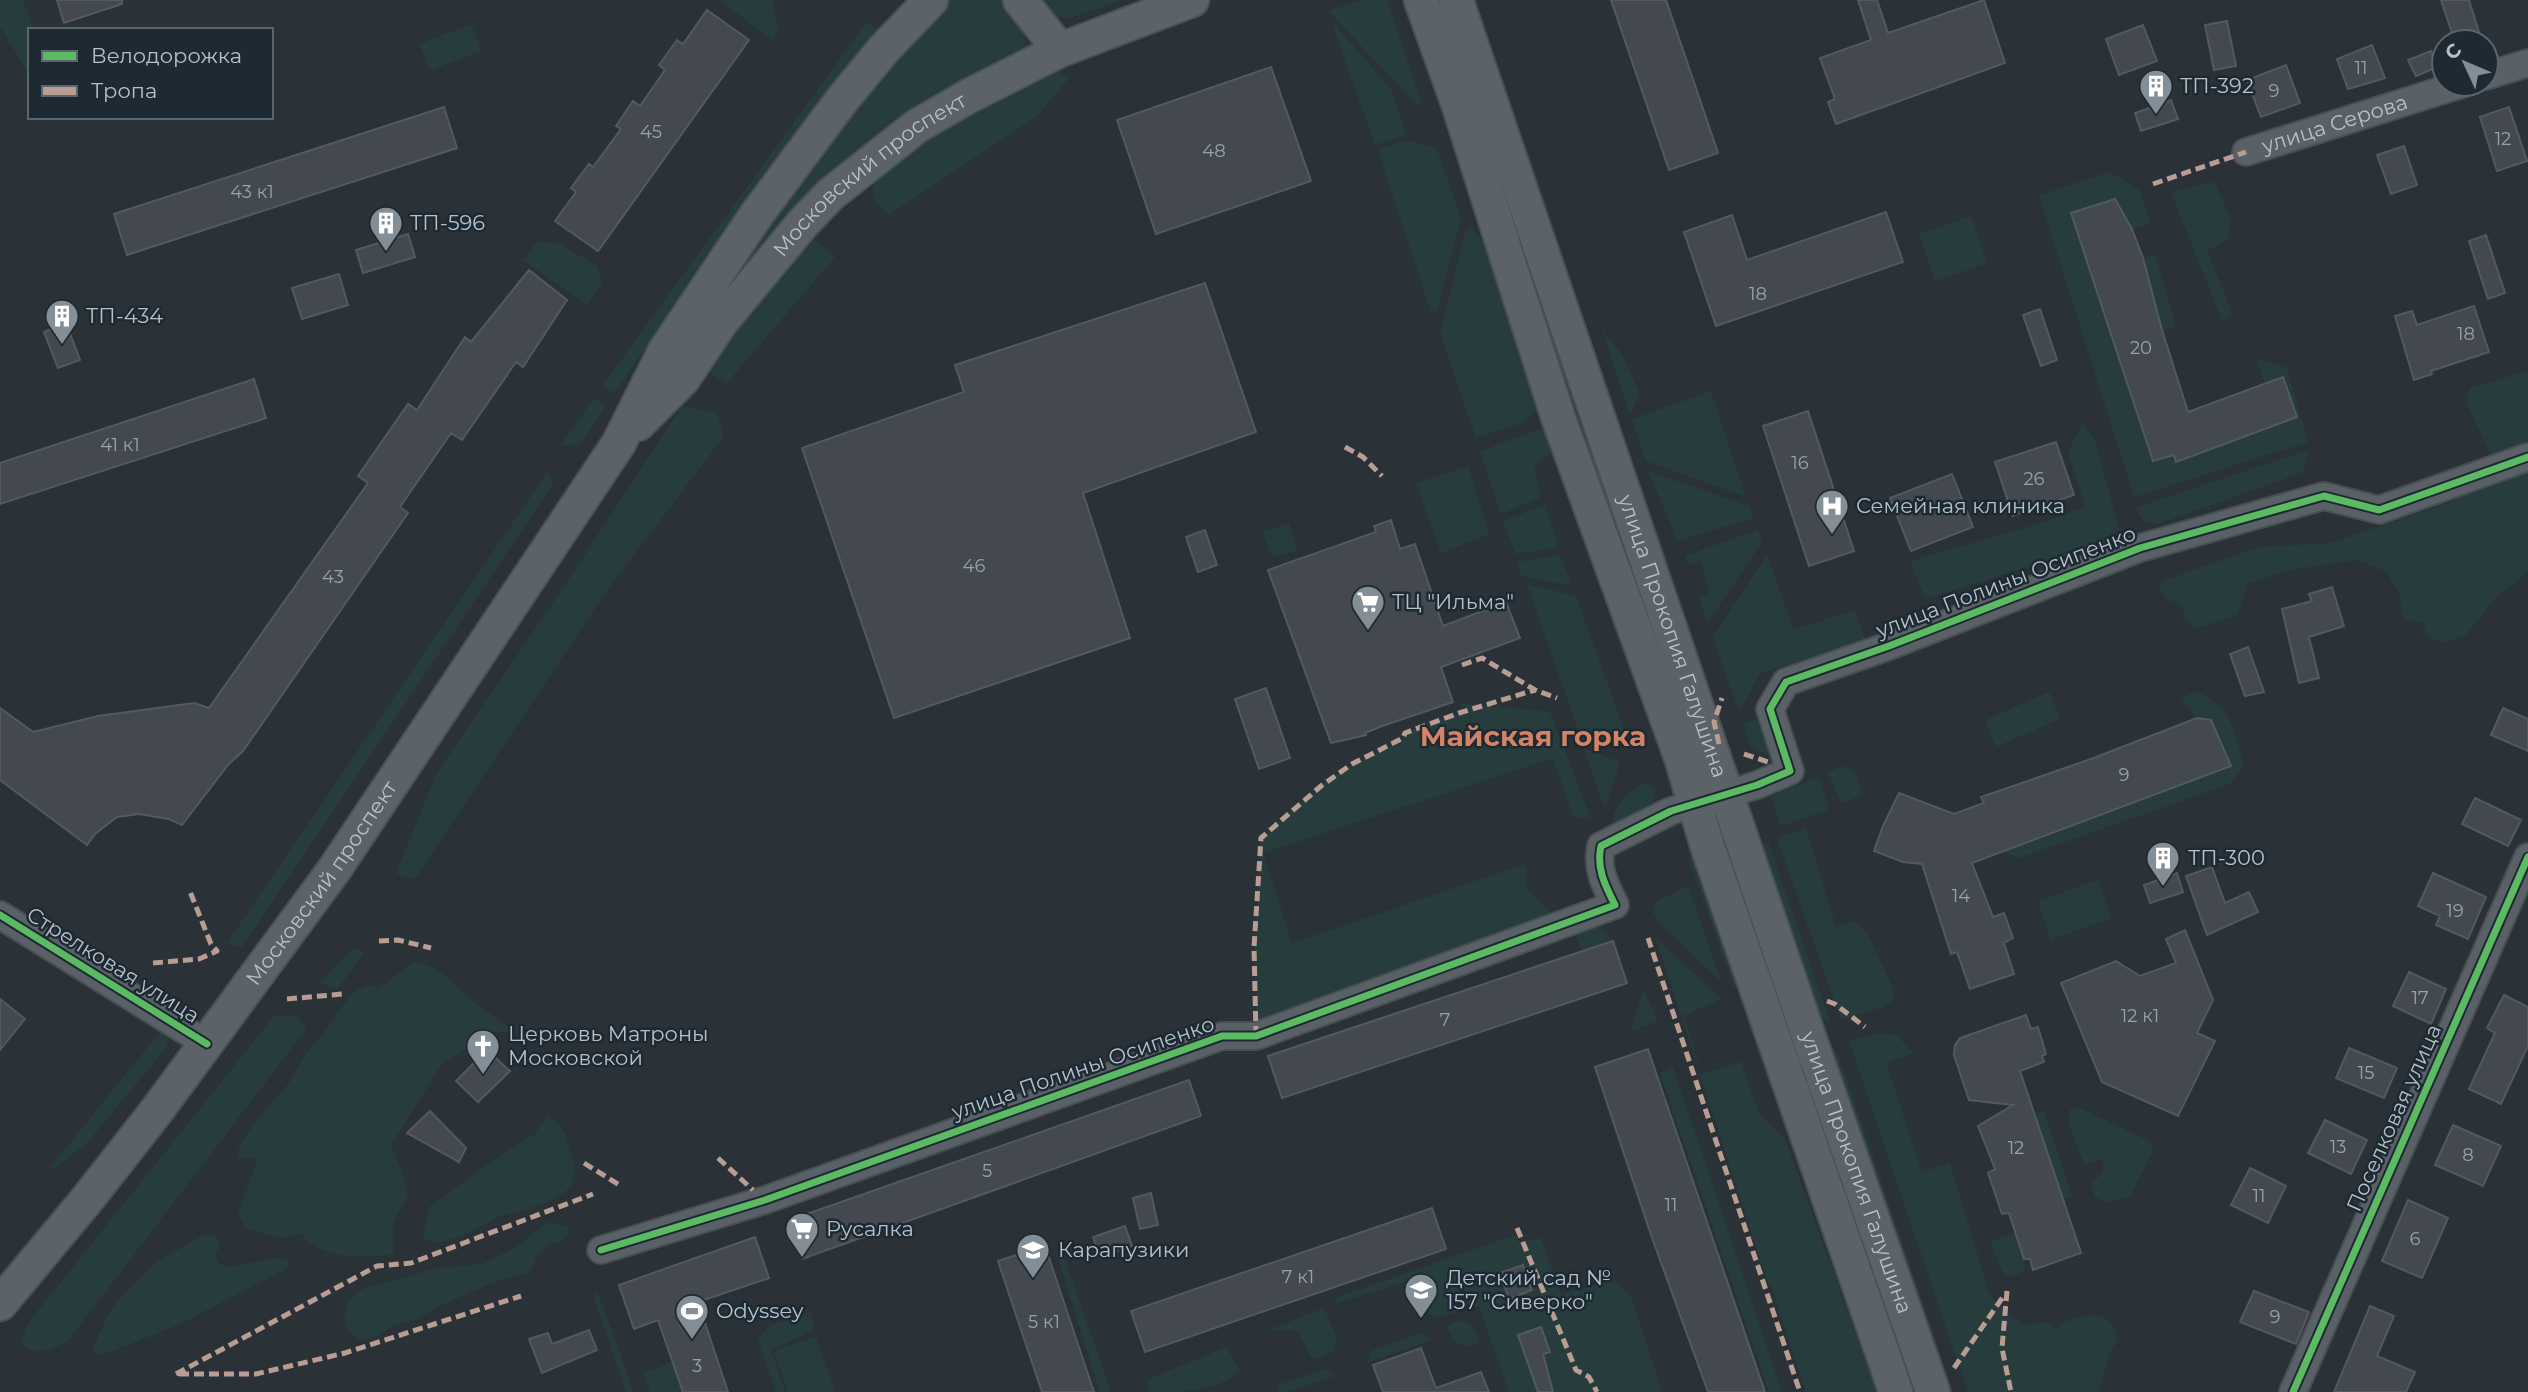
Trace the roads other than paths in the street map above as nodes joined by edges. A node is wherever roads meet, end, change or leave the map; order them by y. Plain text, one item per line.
1 (931, 0) edge
2 (1020, 0) edge
3 (1192, 0) edge
4 (1421, 0) edge
5 (1456, 0) edge
6 (1060, 50) junction
7 (2528, 63) edge
8 (2500, 72) edge
9 (2430, 94) edge
10 (2246, 152) dead end
11 (619, 443) junction
12 (2528, 457) edge
13 (1727, 795) junction
14 (1695, 805) junction
15 (2528, 857) edge
16 (0, 915) edge
17 (207, 1044) junction
18 (601, 1250) dead end
19 (0, 1304) edge
20 (1896, 1392) edge
21 (1933, 1392) edge
22 (2293, 1392) edge

1 - 11 main road, Московский проспект
2 - 6 main road
3 - 6 main road, Московский проспект
4 - 14 main road, улица Прокопия Галушина
5 - 13 main road, улица Прокопия Галушина
6 - 11 main road, Московский проспект
7 - 8 street
9 - 10 street, улица Серова
11 - 17 main road, Московский проспект
12 - 13 street, улица Полины Осипенко
13 - 14 street, улица Полины Осипенко
13 - 21 main road, улица Прокопия Галушина
14 - 18 street, улица Полины Осипенко
14 - 20 main road, улица Прокопия Галушина
15 - 22 street, Поселковая улица
16 - 17 street, Стрелковая улица
17 - 19 main road, Московский проспект

